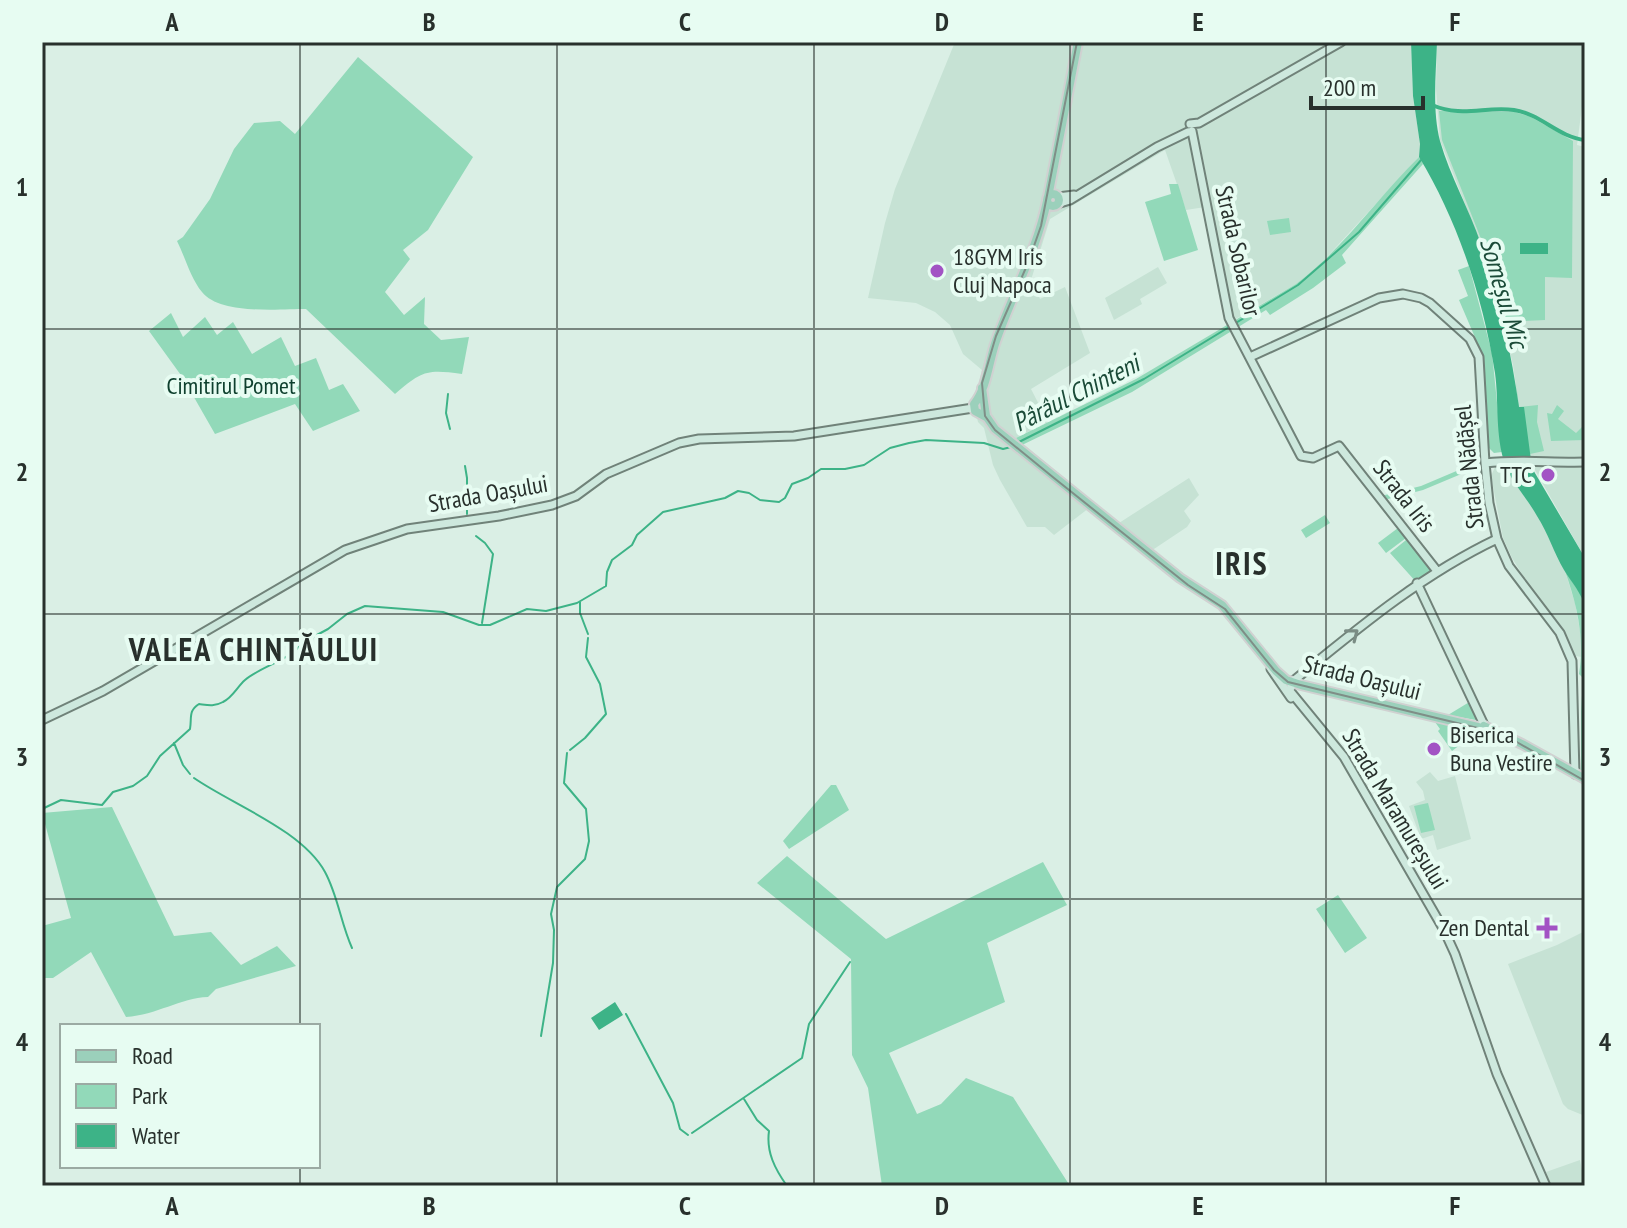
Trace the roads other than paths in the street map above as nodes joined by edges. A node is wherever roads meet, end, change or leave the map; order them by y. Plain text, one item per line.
1 (1078, 42) edge
2 (1340, 42) edge
3 (1191, 129) junction
4 (1054, 200) junction
5 (1250, 357) junction
6 (980, 402) junction
7 (1339, 446) joint
8 (1585, 462) edge
9 (1485, 463) junction
10 (1497, 539) junction
11 (1437, 571) junction
12 (1417, 583) junction
13 (1287, 684) junction
14 (42, 720) edge
15 (1486, 729) junction
16 (1579, 776) edge
17 (1546, 1186) edge

1 - 4 main road
2 - 3 main road
3 - 4 main road
3 - 5 main road, Strada Sobarilor
4 - 6 main road
5 - 7 main road, Strada Sobarilor
5 - 9 main road, Strada Nădășel
6 - 13 main road, Strada Oașului
6 - 14 main road, Strada Oașului
7 - 11 main road, Strada Iris
8 - 9 main road
9 - 10 main road, Strada Nădășel
10 - 11 main road
10 - 16 main road, Strada Nădășel
11 - 12 main road
13 -> 12 main road
12 - 15 main road
13 - 15 main road, Strada Oașului
13 - 17 main road, Strada Maramureșului
15 - 16 main road, Strada Oașului

